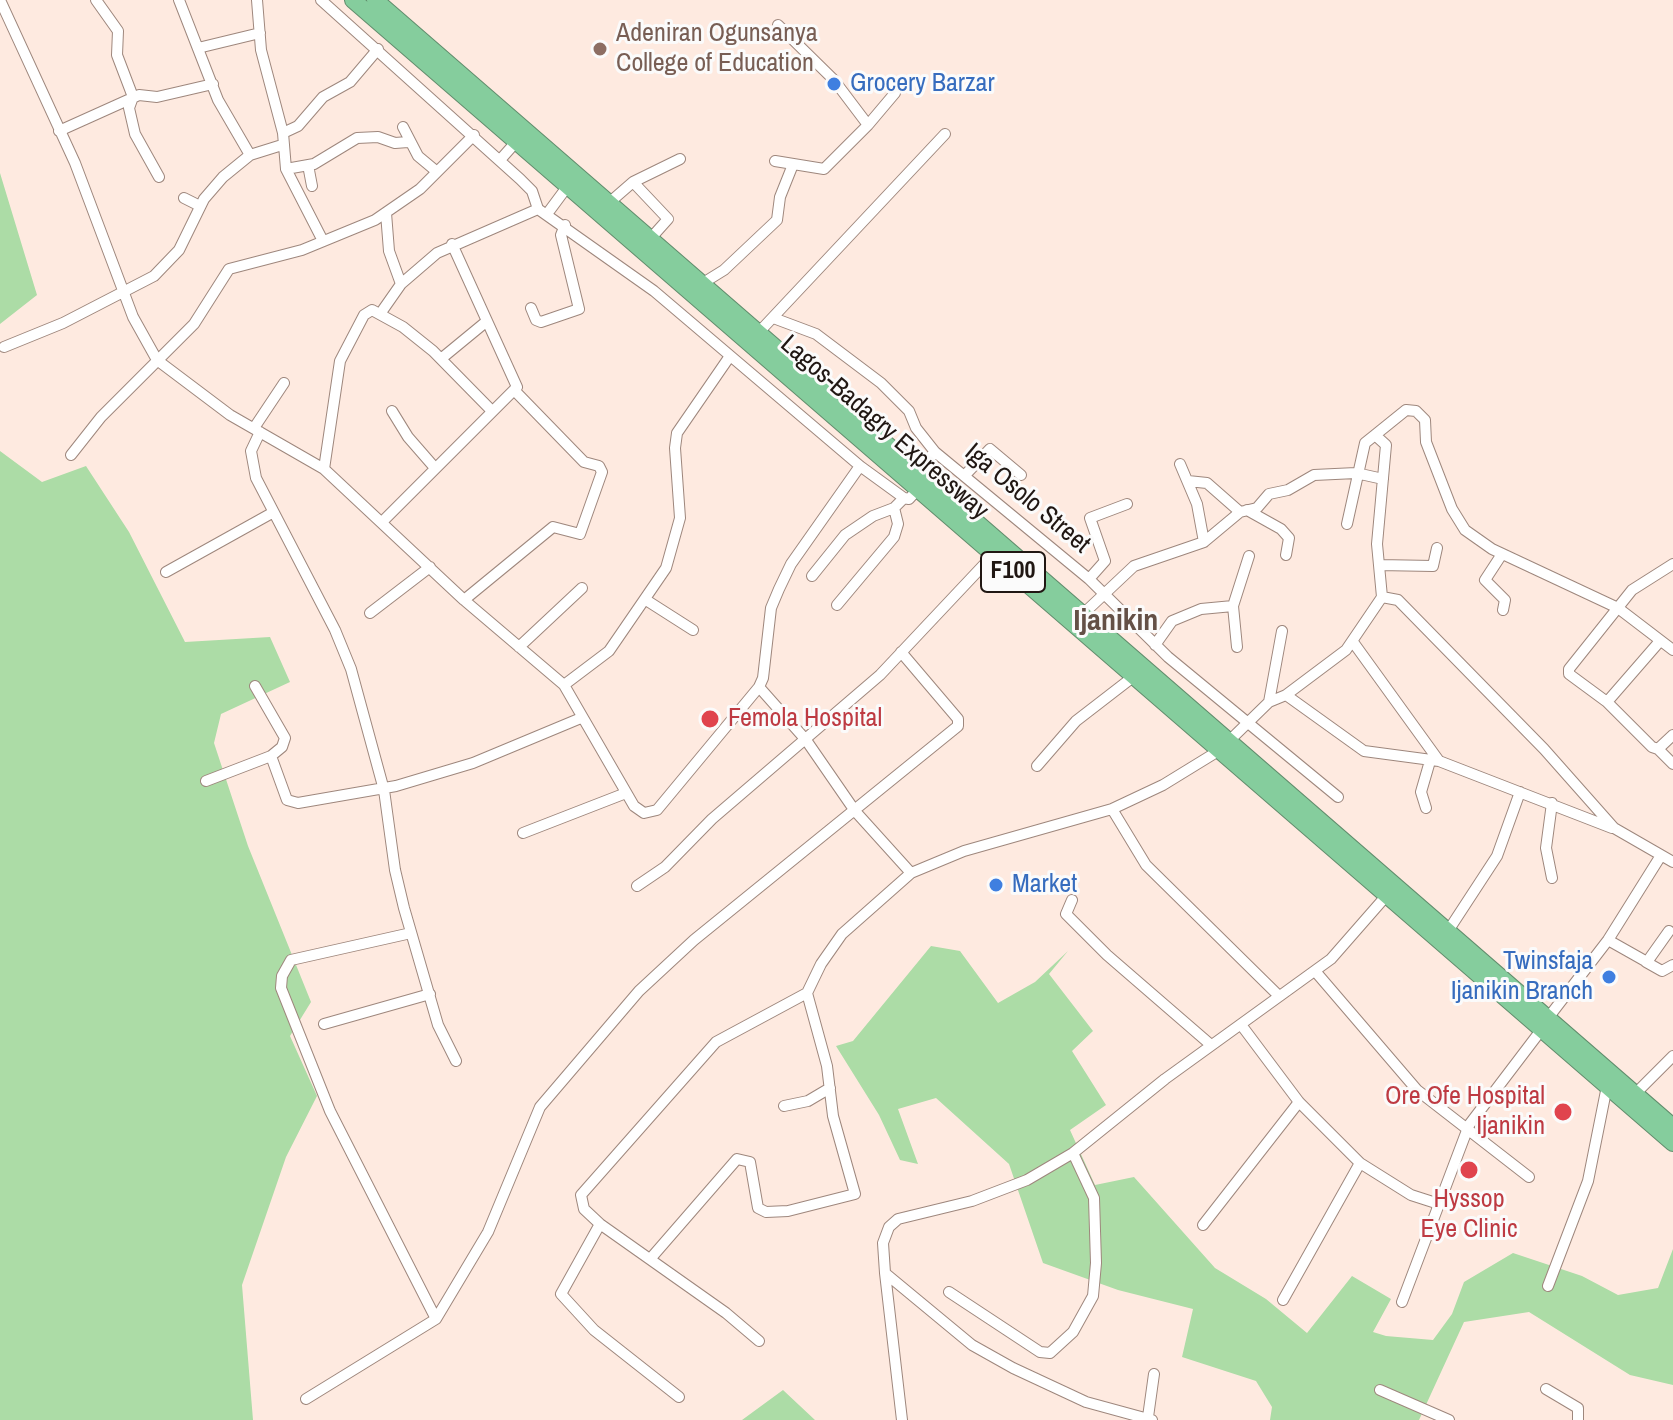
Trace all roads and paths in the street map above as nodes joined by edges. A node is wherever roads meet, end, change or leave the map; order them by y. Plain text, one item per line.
1 (0, 0) edge
2 (96, 0) edge
3 (179, 0) edge
4 (257, 0) edge
5 (321, 0) edge
6 (353, 0) edge
7 (375, 0) edge
8 (778, 25) dead end
9 (260, 33) junction
10 (198, 48) junction
11 (378, 49) junction
12 (213, 84) junction
13 (895, 93) dead end
14 (133, 97) junction
15 (868, 125) junction
16 (403, 127) dead end
17 (59, 131) junction
18 (283, 133) junction
19 (945, 134) dead end
20 (474, 135) junction
21 (408, 142) junction
22 (516, 142) junction
23 (282, 145) junction
24 (250, 155) junction
25 (680, 159) dead end
26 (500, 160) junction
27 (775, 161) dead end
28 (308, 165) junction
29 (792, 167) junction
30 (286, 169) junction
31 (436, 171) junction
32 (159, 177) dead end
33 (633, 182) junction
34 (312, 186) dead end
35 (567, 187) junction
36 (184, 198) dead end
37 (610, 202) junction
38 (200, 206) junction
39 (543, 211) junction
40 (386, 213) junction
41 (565, 225) junction
42 (651, 238) junction
43 (323, 241) junction
44 (452, 244) junction
45 (703, 283) junction
46 (401, 284) junction
47 (123, 291) junction
48 (531, 308) dead end
49 (380, 314) junction
50 (776, 319) junction
51 (487, 321) junction
52 (760, 331) junction
53 (4, 347) dead end
54 (730, 356) junction
55 (442, 358) junction
56 (157, 360) junction
57 (284, 383) dead end
58 (514, 390) junction
59 (491, 410) junction
60 (392, 411) dead end
61 (257, 430) junction
62 (1375, 435) junction
63 (935, 452) junction
64 (71, 455) dead end
65 (1180, 464) dead end
66 (860, 466) junction
67 (435, 468) junction
68 (324, 469) junction
69 (917, 471) junction
70 (1356, 473) junction
71 (966, 474) junction
72 (1021, 475) dead end
73 (1383, 479) junction
74 (1188, 481) junction
75 (910, 494) junction
76 (1127, 504) dead end
77 (894, 508) junction
78 (1243, 511) junction
79 (272, 513) junction
80 (382, 522) junction
81 (1347, 524) dead end
82 (1204, 542) junction
83 (1437, 548) dead end
84 (1502, 554) junction
85 (993, 555) junction
86 (1286, 555) dead end
87 (1249, 556) dead end
88 (1673, 564) edge
89 (1379, 565) junction
90 (430, 567) junction
91 (166, 572) dead end
92 (812, 576) dead end
93 (1089, 579) junction
94 (582, 588) dead end
95 (1104, 595) junction
96 (1382, 597) junction
97 (464, 600) junction
98 (646, 600) junction
99 (837, 605) dead end
100 (1233, 606) junction
101 (1618, 608) junction
102 (1503, 610) dead end
103 (370, 613) dead end
104 (1083, 614) junction
105 (693, 630) dead end
106 (1282, 631) dead end
107 (1660, 641) junction
108 (1353, 642) junction
109 (1155, 645) junction
110 (519, 647) junction
111 (1237, 647) dead end
112 (1673, 650) edge
113 (901, 652) junction
114 (1133, 677) junction
115 (564, 685) junction
116 (255, 686) dead end
117 (759, 687) junction
118 (1286, 695) junction
119 (1269, 702) junction
120 (1607, 702) junction
121 (581, 718) junction
122 (1248, 724) junction
123 (1673, 735) edge
124 (806, 740) junction
125 (1224, 746) junction
126 (1658, 749) junction
127 (271, 756) junction
128 (1434, 761) junction
129 (1673, 764) edge
130 (1037, 766) dead end
131 (206, 781) dead end
132 (384, 790) junction
133 (1520, 792) junction
134 (626, 793) junction
135 (1338, 797) dead end
136 (1552, 803) junction
137 (1426, 808) dead end
138 (1112, 809) junction
139 (855, 811) junction
140 (1614, 828) junction
141 (523, 833) dead end
142 (1660, 857) junction
143 (1673, 862) edge
144 (911, 873) junction
145 (1552, 878) dead end
146 (637, 886) dead end
147 (1387, 895) junction
148 (1072, 900) dead end
149 (1448, 931) junction
150 (1669, 931) dead end
151 (411, 933) junction
152 (1608, 940) junction
153 (1646, 962) junction
154 (1673, 965) edge
155 (1315, 971) junction
156 (807, 993) junction
157 (430, 994) junction
158 (1279, 996) junction
159 (1545, 1023) junction
160 (324, 1024) dead end
161 (1242, 1026) junction
162 (1211, 1045) junction
163 (1673, 1056) edge
164 (456, 1061) dead end
165 (1607, 1086) junction
166 (830, 1088) junction
167 (1635, 1094) junction
168 (1299, 1102) junction
169 (784, 1106) dead end
170 (1673, 1127) edge
171 (1467, 1129) junction
172 (1673, 1143) edge
173 (1073, 1153) junction
174 (1360, 1163) junction
175 (1529, 1177) dead end
176 (1439, 1204) junction
177 (600, 1224) junction
178 (1203, 1225) dead end
179 (651, 1258) junction
180 (885, 1273) junction
181 (1548, 1286) dead end
182 (949, 1292) dead end
183 (1283, 1300) dead end
184 (1402, 1302) dead end
185 (436, 1319) junction
186 (759, 1341) dead end
187 (1154, 1374) dead end
188 (1546, 1389) dead end
189 (1380, 1390) dead end
190 (679, 1397) dead end
191 (306, 1399) dead end
192 (1150, 1419) edge
193 (902, 1420) edge
194 (1449, 1420) edge
195 (1578, 1420) edge

1 - 17 street
2 - 14 street
3 - 10 street
4 - 9 street
5 - 11 street
6 - 22 highway, Lagos-Badagry Expressway / F100
7 - 37 highway, Lagos-Badagry Expressway / F100
8 - 15 street
9 - 10 street
9 - 18 street
10 - 12 street
11 - 18 street
11 - 20 street
12 - 14 street
12 - 24 street
13 - 15 street
14 - 17 street
14 - 32 street
15 - 29 street
16 - 21 street
17 - 47 street
18 - 23 street
19 - 50 street
20 - 26 street
20 - 31 street
21 - 28 street
21 - 31 street
22 - 26 street
22 - 35 highway, Lagos-Badagry Expressway / F100
23 - 24 street
23 - 30 street
24 - 38 street
25 - 33 street
26 - 39 street
27 - 29 street
28 - 30 street
28 - 34 street
29 - 45 street
30 - 43 street
31 - 40 street
33 - 37 street
33 - 42 street
35 - 39 street
35 - 75 highway, Lagos-Badagry Expressway / F100
36 - 38 street
37 - 42 highway, Lagos-Badagry Expressway / F100
38 - 47 street
39 - 41 street
39 - 44 street
40 - 43 street
40 - 46 street
41 - 48 street
41 - 54 street
42 - 45 highway, Lagos-Badagry Expressway / F100
43 - 56 street
44 - 46 street
44 - 51 street
45 - 52 highway, Lagos-Badagry Expressway / F100
46 - 49 street
47 - 53 street
47 - 56 street
49 - 55 street
49 - 68 street
50 - 52 street
50 - 63 street, Iga Osolo Street
51 - 55 street
51 - 58 street
52 - 69 highway, Lagos-Badagry Expressway / F100
54 - 66 street
54 - 98 street
55 - 59 street
56 - 61 street
56 - 64 street
57 - 61 street
58 - 59 street
58 - 97 street
59 - 67 street
60 - 67 street
61 - 68 street
61 - 79 street
62 - 70 street
62 - 73 street
62 - 84 street
63 - 69 street
63 - 71 street, Iga Osolo Street
65 - 74 street
66 - 75 street
66 - 117 street
67 - 80 street
68 - 80 street
69 - 104 highway, Lagos-Badagry Expressway / F100
70 - 73 street
70 - 78 street
70 - 81 street
71 - 72 street
71 - 93 street, Iga Osolo Street
73 - 89 street
74 - 78 street
74 - 82 street
75 - 77 street
75 - 85 highway, Lagos-Badagry Expressway / F100
76 - 93 street
77 - 92 street
77 - 99 street
78 - 82 street
78 - 86 street
79 - 91 street
79 - 132 street
80 - 90 street
82 - 95 street
83 - 89 street
84 - 101 street
84 - 102 street
85 - 113 street
85 - 114 highway, Lagos-Badagry Expressway / F100
87 - 100 street
88 - 101 street
89 - 96 street
90 - 97 street
90 - 103 street
93 - 95 street, Iga Osolo Street
94 - 110 street
95 - 104 street
95 - 109 street, Iga Osolo Street
96 - 108 street
96 - 140 street
97 - 110 street
98 - 105 street
98 - 115 street
100 - 109 street
100 - 111 street
101 - 107 street
101 - 120 street
104 - 125 highway, Lagos-Badagry Expressway / F100
106 - 119 street
107 - 112 street
107 - 120 street
108 - 118 street
108 - 128 street
109 - 122 street, Iga Osolo Street
110 - 115 street
113 - 124 street
113 - 139 street
114 - 125 highway, Lagos-Badagry Expressway / F100
114 - 130 street
115 - 121 street
116 - 127 street
117 - 124 street
117 - 134 street
118 - 119 street
118 - 128 street
119 - 122 street
120 - 126 street
121 - 132 street
121 - 134 street
122 - 125 street
122 - 135 street, Iga Osolo Street
123 - 126 street
124 - 139 street
124 - 146 street
125 - 138 street
125 - 147 highway, Lagos-Badagry Expressway / F100
125 - 149 highway, Lagos-Badagry Expressway / F100
126 - 129 street
127 - 131 street
127 - 132 street
128 - 133 street
128 - 137 street
132 - 151 street
133 - 136 street
133 - 149 street
134 - 141 street
136 - 140 street
136 - 145 street
138 - 144 street
138 - 158 street
139 - 144 street
139 - 185 street
140 - 142 street
142 - 143 street
142 - 152 street
144 - 156 street
147 - 155 street
147 - 159 highway, Lagos-Badagry Expressway / F100
148 - 162 street
149 - 159 highway, Lagos-Badagry Expressway / F100
150 - 153 street
151 - 157 street
151 - 185 street
152 - 153 street
152 - 159 street
153 - 154 street
155 - 158 street
155 - 171 street
156 - 166 street
156 - 177 street
157 - 160 street
157 - 164 street
158 - 161 street
159 - 165 highway, Lagos-Badagry Expressway / F100
159 - 167 highway, Lagos-Badagry Expressway / F100
159 - 171 street
161 - 162 street
161 - 168 street
162 - 173 street
163 - 167 street
165 - 172 highway, Lagos-Badagry Expressway / F100
165 - 181 street
166 - 169 street
166 - 179 street
167 - 170 highway, Lagos-Badagry Expressway / F100
168 - 174 street
168 - 178 street
171 - 175 street
171 - 176 street
173 - 180 street
173 - 182 street
174 - 176 street
174 - 183 street
176 - 184 street
177 - 179 street
177 - 190 street
179 - 186 street
180 - 192 street
180 - 193 street
185 - 191 street
187 - 192 street
188 - 195 street
189 - 194 street

